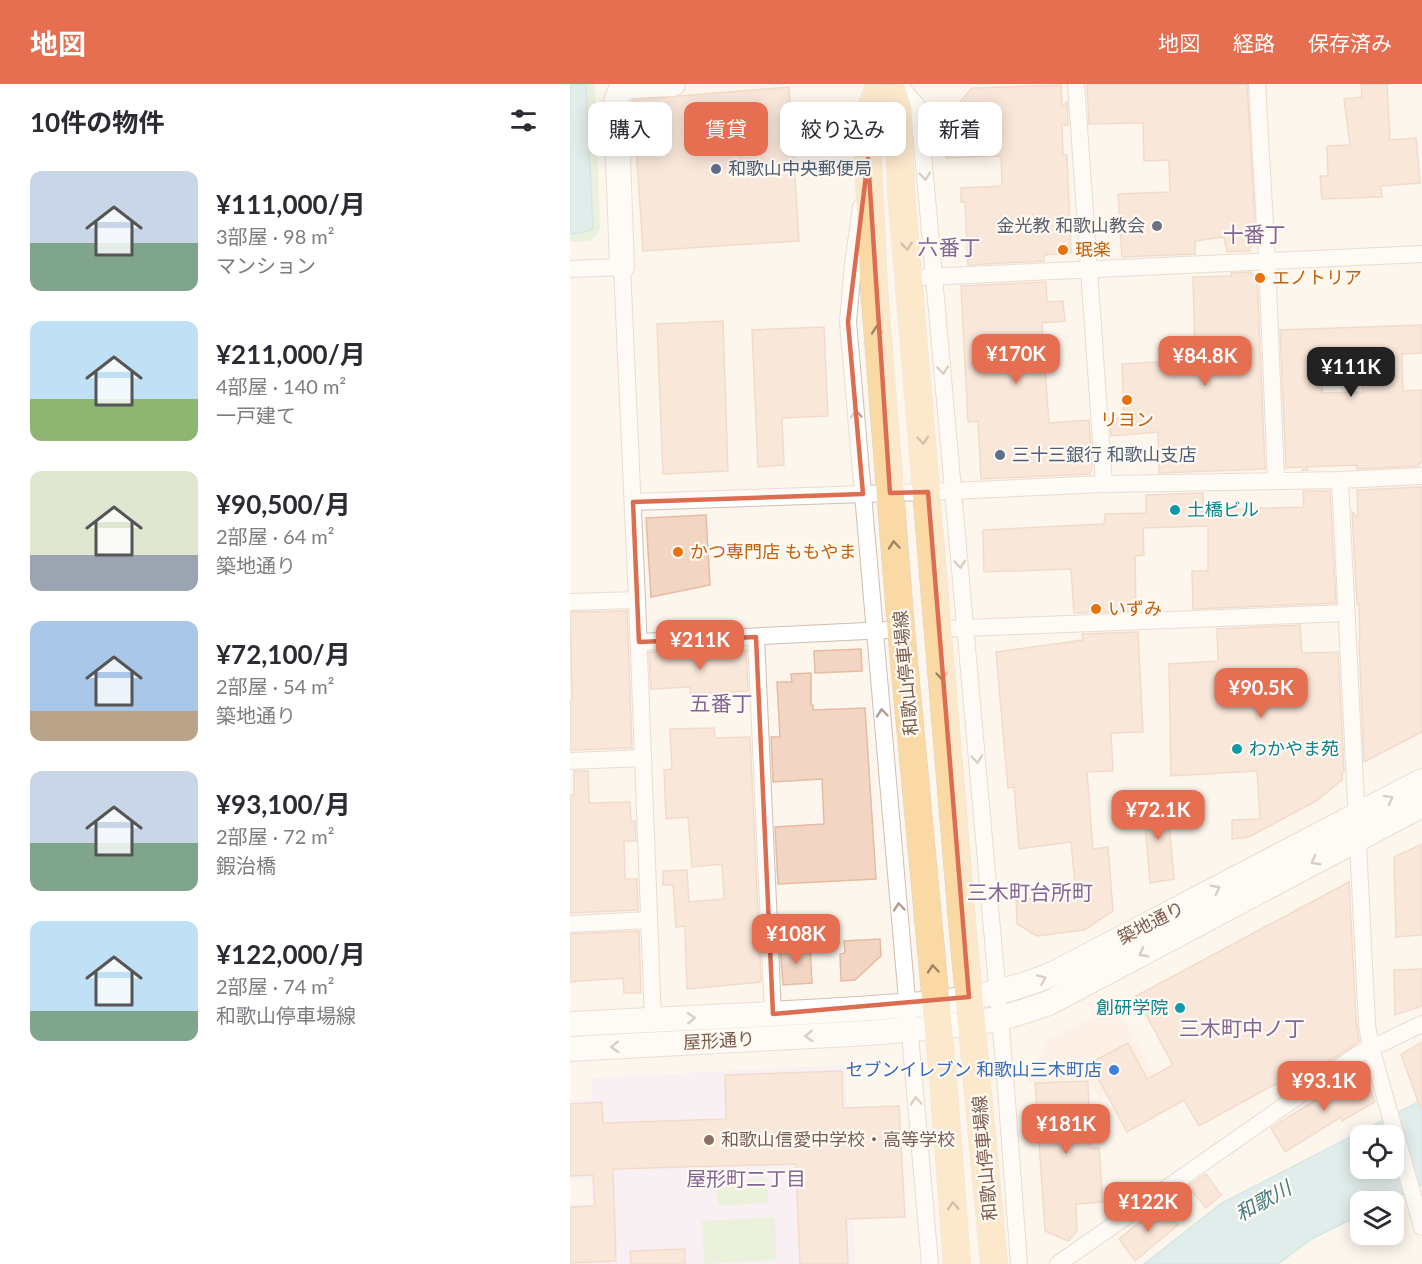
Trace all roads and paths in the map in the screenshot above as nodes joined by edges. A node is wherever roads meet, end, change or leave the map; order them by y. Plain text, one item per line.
1 (673, 84) edge
2 (880, 84) edge
3 (890, 84) edge
4 (898, 84) edge
5 (1076, 84) edge
6 (1257, 84) edge
7 (868, 159) junction
8 (1422, 254) edge
9 (1267, 260) junction
10 (622, 267) junction
11 (570, 269) edge
12 (1089, 270) junction
13 (922, 277) junction
14 (1422, 476) edge
15 (1340, 480) junction
16 (1276, 481) junction
17 (1104, 484) junction
18 (941, 492) junction
19 (891, 493) junction
20 (863, 494) junction
21 (633, 502) junction
22 (637, 600) junction
23 (570, 602) edge
24 (1346, 613) junction
25 (966, 627) junction
26 (939, 629) junction
27 (888, 630) junction
28 (756, 637) junction
29 (639, 642) junction
30 (643, 758) junction
31 (570, 761) edge
32 (1422, 781) edge
33 (1422, 805) edge
34 (1356, 828) junction
35 (650, 920) junction
36 (570, 924) edge
37 (998, 993) junction
38 (908, 1005) junction
39 (861, 1009) joint
40 (970, 1010) junction
41 (773, 1014) junction
42 (937, 1014) junction
43 (1000, 1019) junction
44 (653, 1020) junction
45 (570, 1024) edge
46 (1422, 1024) edge
47 (910, 1030) junction
48 (868, 1033) joint
49 (1371, 1048) junction
50 (570, 1049) edge
51 (1422, 1227) edge
52 (930, 1264) edge
53 (957, 1264) edge
54 (994, 1264) edge
55 (1019, 1264) edge
56 (1058, 1264) edge

1 - 10 street
2 - 7 main road, 和歌山停車場線
3 -> 13 main road, 和歌山停車場線
4 -> 13 street
5 - 12 street
6 - 9 street
19 -> 7 main road, 和歌山停車場線
20 -> 7 street
8 - 9 street
9 - 12 street
9 - 16 street
10 - 11 street
10 - 21 street
12 - 13 street
12 - 17 street
13 -> 18 main road, 和歌山停車場線
14 - 15 street
15 - 16 street
15 - 24 street
16 - 17 street
17 - 18 street
18 - 19 street
18 -> 25 street
18 - 26 main road, 和歌山停車場線
19 - 20 street
27 -> 19 main road, 和歌山停車場線
20 - 21 street
20 - 27 street
21 - 22 street
22 - 23 street
22 - 29 street
24 - 25 street
24 - 34 street
25 - 26 street
25 -> 37 street
26 -> 40 main road, 和歌山停車場線
27 - 28 street
38 -> 27 street
42 -> 27 main road, 和歌山停車場線
28 - 29 street
28 - 41 street
29 - 30 street
30 - 31 street
30 - 35 street
34 -> 32 street, 築地通り
33 - 34 street, 築地通り
37 -> 34 street, 築地通り
34 -> 43 street, 築地通り
34 - 49 street
35 - 36 street
35 - 44 street
37 - 40 street, 築地通り
37 - 43 street
38 - 39 street, 築地通り
38 - 42 street, 築地通り
38 - 47 street
39 - 41 street, 屋形通り
40 - 42 street, 築地通り
40 - 43 street, 築地通り
40 - 54 main road, 和歌山停車場線
44 -> 41 street, 屋形通り
42 - 47 street, 築地通り
53 -> 42 main road, 和歌山停車場線
43 - 55 street
44 - 45 street, 屋形通り
46 - 49 street
47 - 48 street, 築地通り
52 -> 47 street
48 -> 50 street, 屋形通り
49 - 51 street
49 - 56 street

